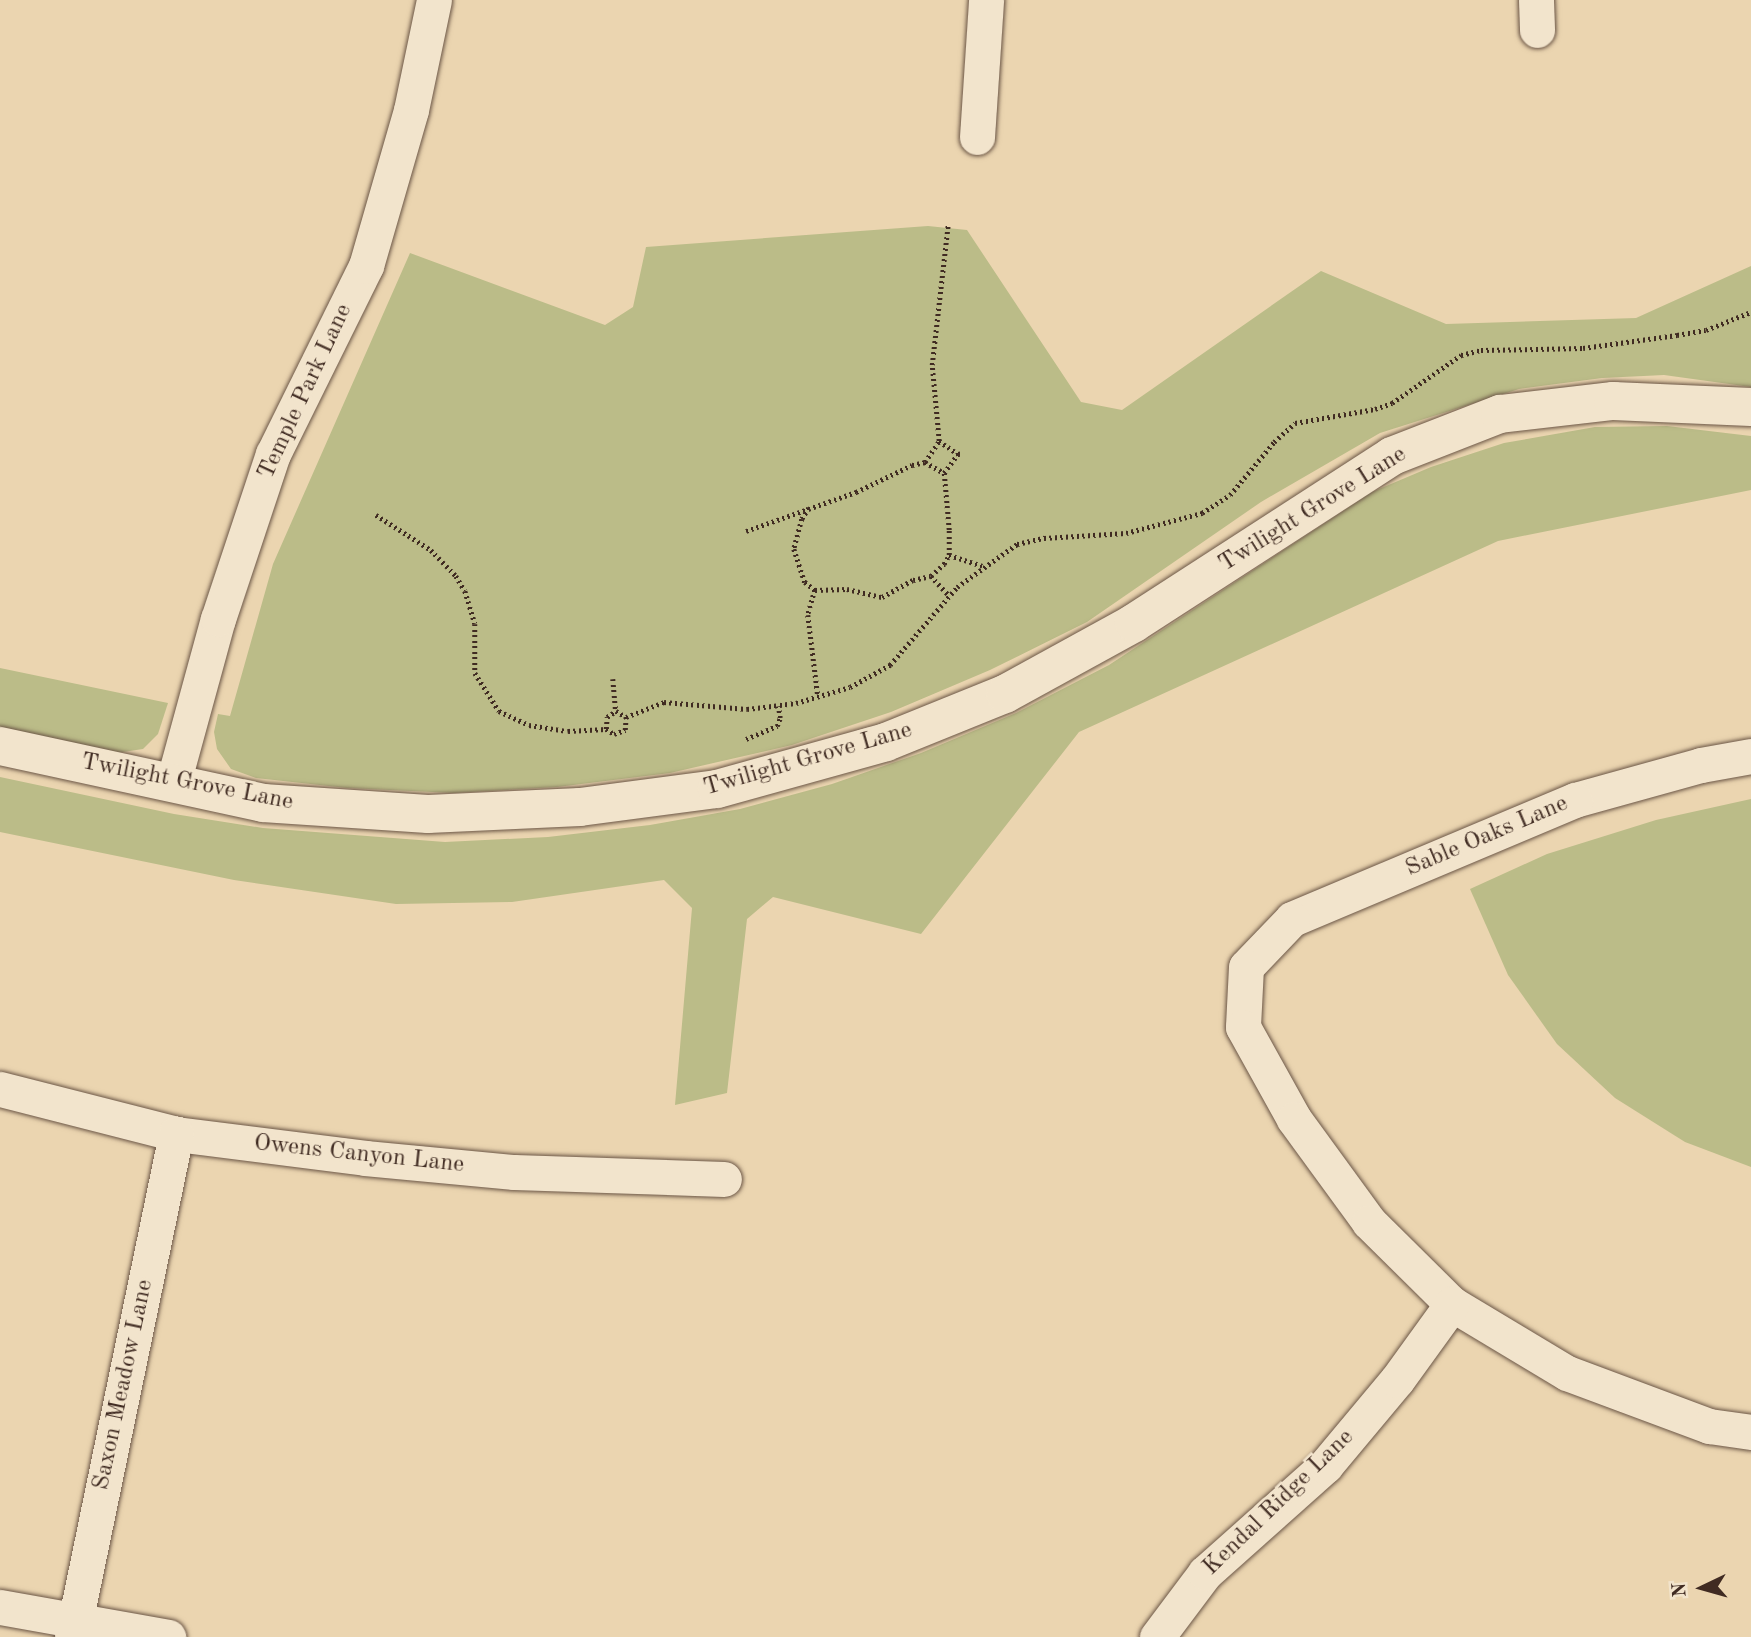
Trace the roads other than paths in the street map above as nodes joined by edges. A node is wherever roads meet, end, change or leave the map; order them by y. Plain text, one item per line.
1 (434, 0) edge
2 (986, 0) edge
3 (977, 137) dead end
4 (1751, 407) edge
5 (0, 746) edge
6 (1751, 756) edge
7 (173, 783) junction
8 (0, 1089) edge
9 (176, 1134) junction
10 (724, 1179) dead end
11 (1452, 1304) junction
12 (1751, 1432) edge
13 (0, 1607) edge
14 (74, 1629) edge
15 (168, 1637) edge
16 (1157, 1637) edge

1 - 7 street, Temple Park Lane
2 - 3 street
4 - 7 street, Twilight Grove Lane
5 - 7 street, Twilight Grove Lane
6 - 11 street, Sable Oaks Lane
8 - 9 street, Owens Canyon Lane
9 - 10 street, Owens Canyon Lane
9 - 14 street, Saxon Meadow Lane
11 - 12 street
11 - 16 street, Kendal Ridge Lane
13 - 14 street
14 - 15 street

